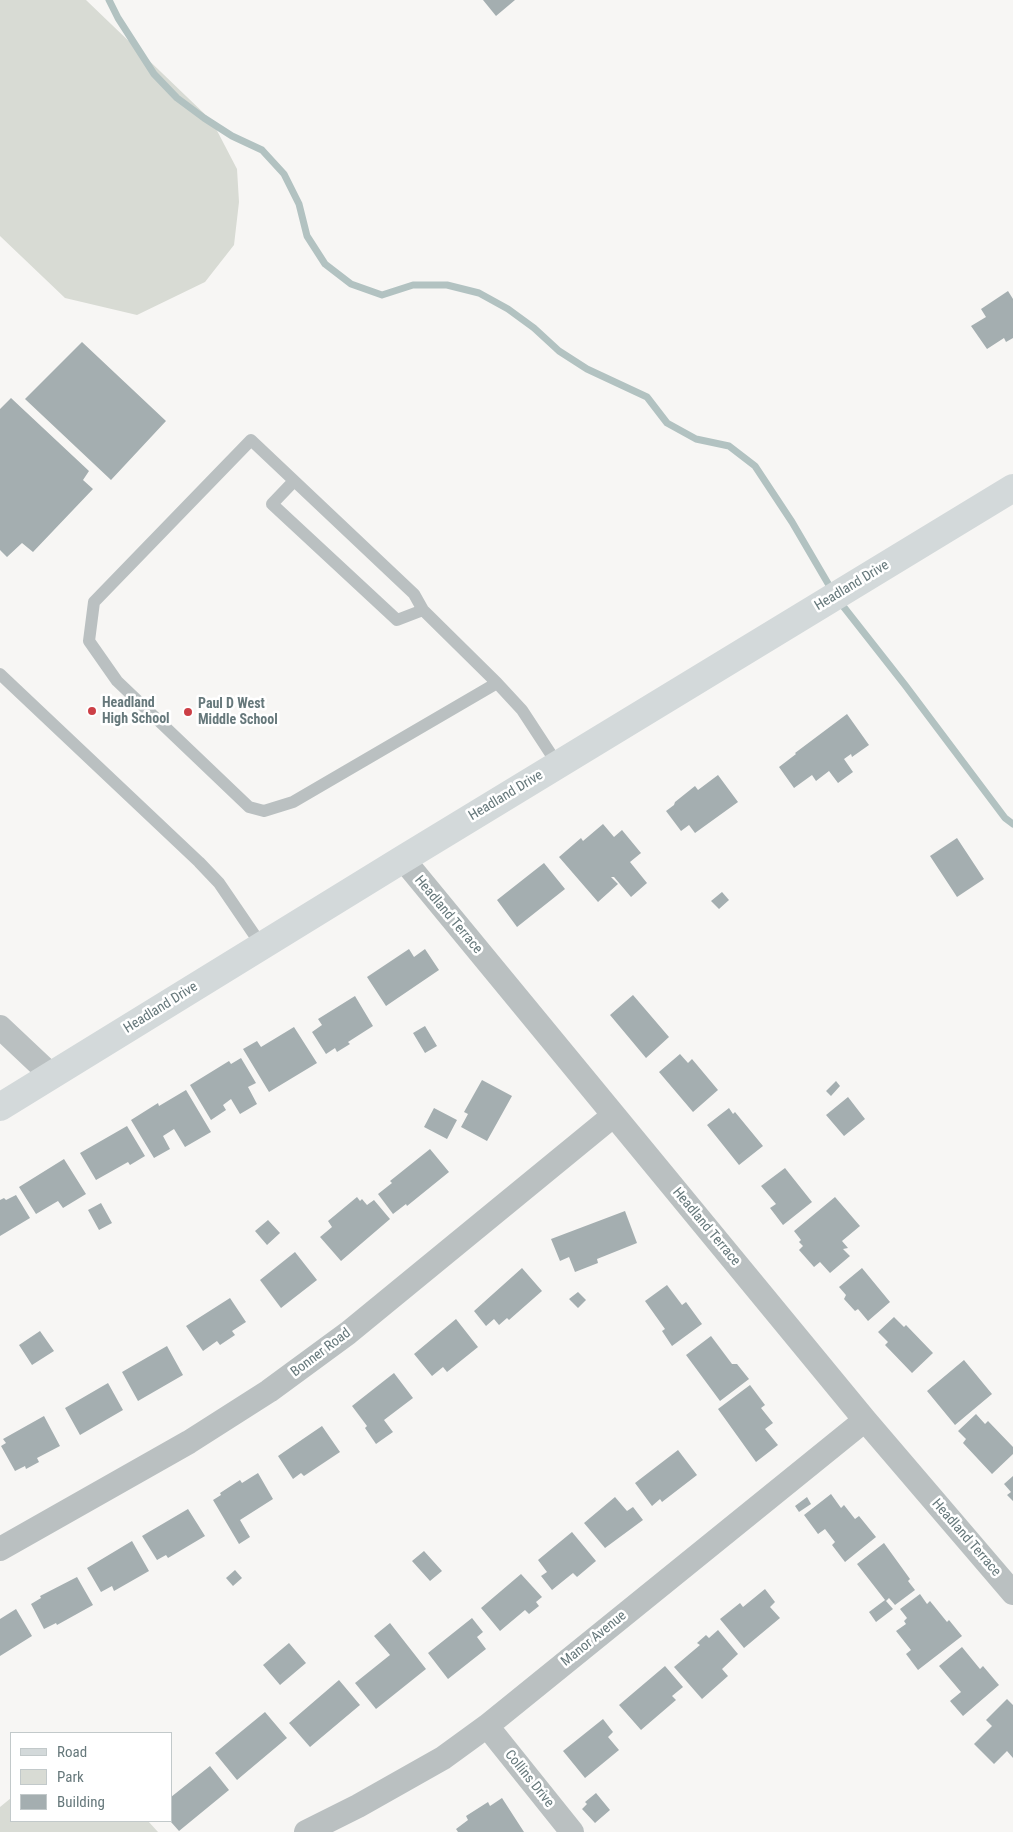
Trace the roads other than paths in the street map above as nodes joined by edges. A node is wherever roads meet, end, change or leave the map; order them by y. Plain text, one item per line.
1 (294, 481) junction
2 (1013, 488) edge
3 (423, 610) junction
4 (0, 674) edge
5 (497, 683) junction
6 (558, 765) junction
7 (402, 859) junction
8 (262, 946) junction
9 (0, 1026) edge
10 (52, 1076) junction
11 (0, 1107) edge
12 (614, 1115) junction
13 (865, 1420) junction
14 (0, 1550) edge
15 (1013, 1593) edge
16 (487, 1726) junction
17 (306, 1832) edge
18 (572, 1832) edge

1 - 3 lane
1 - 3 lane
1 - 5 lane
2 - 6 main road, Headland Drive
3 - 5 lane
4 - 8 lane
5 - 6 lane
6 - 7 main road, Headland Drive
7 - 8 main road, Headland Drive
7 - 12 street, Headland Terrace
8 - 10 main road, Headland Drive
9 - 10 street
10 - 11 main road, Headland Drive
12 - 13 street, Headland Terrace
12 - 14 street, Bonner Road
13 - 15 street, Headland Terrace
13 - 16 street, Manor Avenue
16 - 17 street, Manor Avenue
16 - 18 street, Collins Drive

